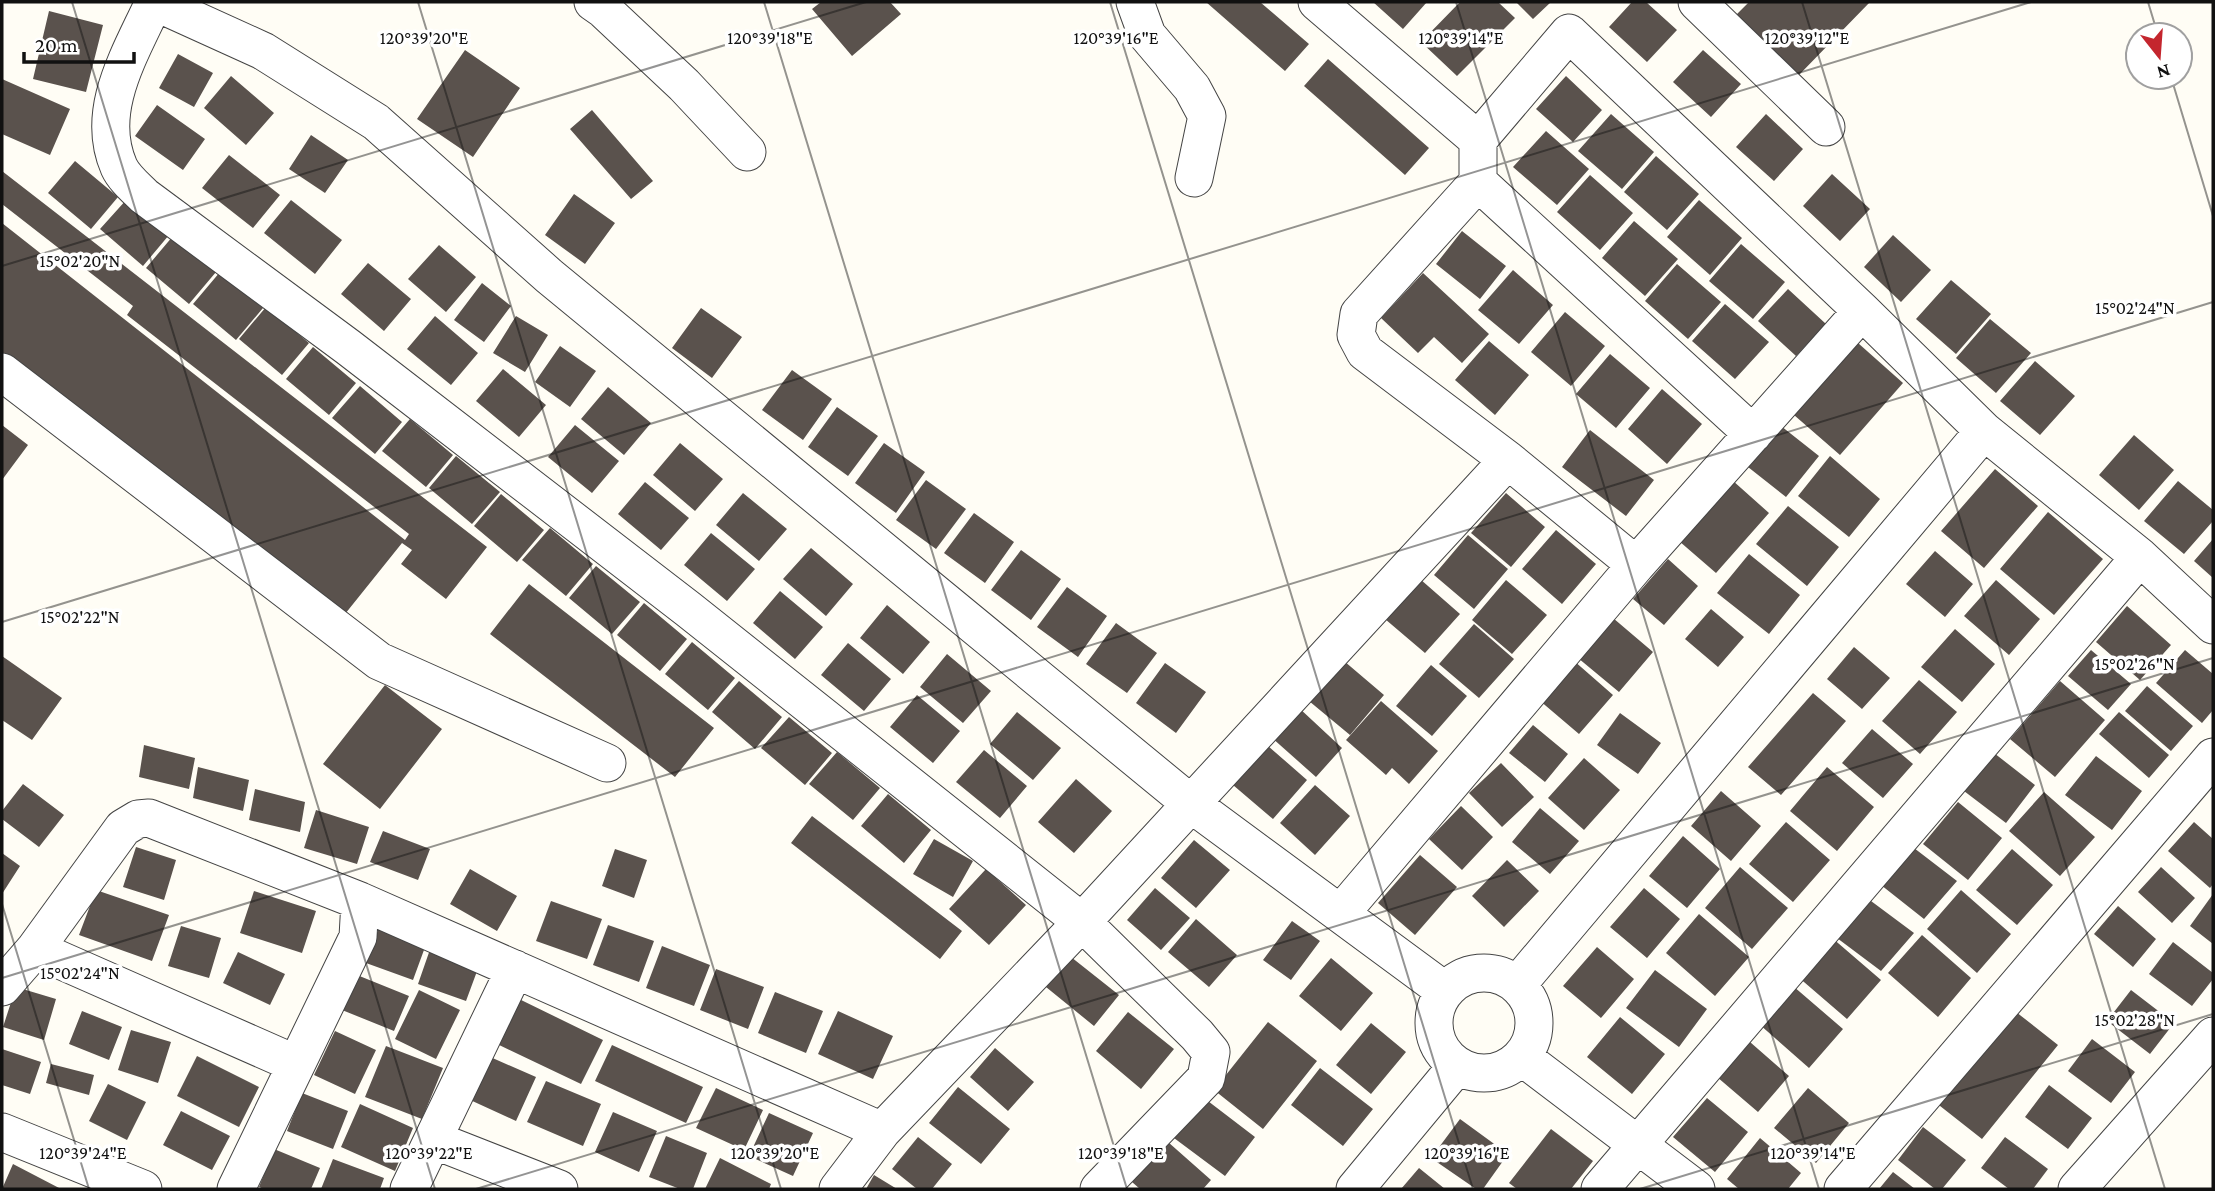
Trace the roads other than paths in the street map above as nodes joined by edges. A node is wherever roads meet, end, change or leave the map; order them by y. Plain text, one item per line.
1 (155, 2) edge
2 (593, 2) edge
3 (1135, 2) edge
4 (1317, 2) edge
5 (1697, 2) edge
6 (1826, 127) dead end
7 (1478, 140) junction
8 (747, 152) dead end
9 (1194, 178) dead end
10 (1478, 182) junction
11 (1862, 311) junction
12 (2, 372) edge
13 (1984, 431) junction
14 (1754, 434) junction
15 (1508, 460) junction
16 (2140, 557) junction
17 (1636, 565) junction
18 (2213, 625) edge
19 (2213, 757) edge
20 (607, 763) dead end
21 (1190, 803) junction
22 (360, 901) junction
23 (1341, 914) junction
24 (1082, 922) junction
25 (35, 949) junction
26 (515, 969) junction
27 (1517, 985) junction
28 (2, 987) edge
29 (1445, 991) junction
30 (2213, 1036) edge
31 (1522, 1057) junction
32 (296, 1064) junction
33 (1457, 1066) junction
34 (882, 1131) junction
35 (2, 1132) edge
36 (434, 1140) junction
37 (1637, 1146) junction
38 (143, 1189) edge
39 (236, 1189) edge
40 (409, 1189) edge
41 (559, 1189) edge
42 (838, 1189) edge
43 (1099, 1189) edge
44 (1355, 1189) edge
45 (1600, 1189) edge
46 (1696, 1189) edge
47 (1843, 1189) edge
48 (2077, 1189) edge

1 - 21 street
1 - 24 street
2 - 8 street
3 - 9 street
4 - 7 street
5 - 6 street
7 - 10 street
7 - 11 street
10 - 14 street
10 - 15 street
11 - 13 street
11 - 14 street
12 - 20 street
13 - 16 street
13 - 27 street
14 - 17 street
15 - 17 street
15 - 21 street
16 - 18 street
16 - 37 street
17 - 23 street
19 - 47 street
21 - 23 street
21 - 24 street
22 - 25 street
22 - 26 street
22 - 32 street
23 - 29 street
24 - 34 street
24 - 43 street
25 - 28 street
25 - 32 street
26 - 34 street
26 - 36 street
27 - 29 street
27 - 31 street
29 - 33 street
30 - 48 street
31 - 33 street
31 - 37 street
32 - 39 street
33 - 44 street
34 - 42 street
35 - 38 street
36 - 40 street
36 - 41 street
37 - 45 street
37 - 46 street

